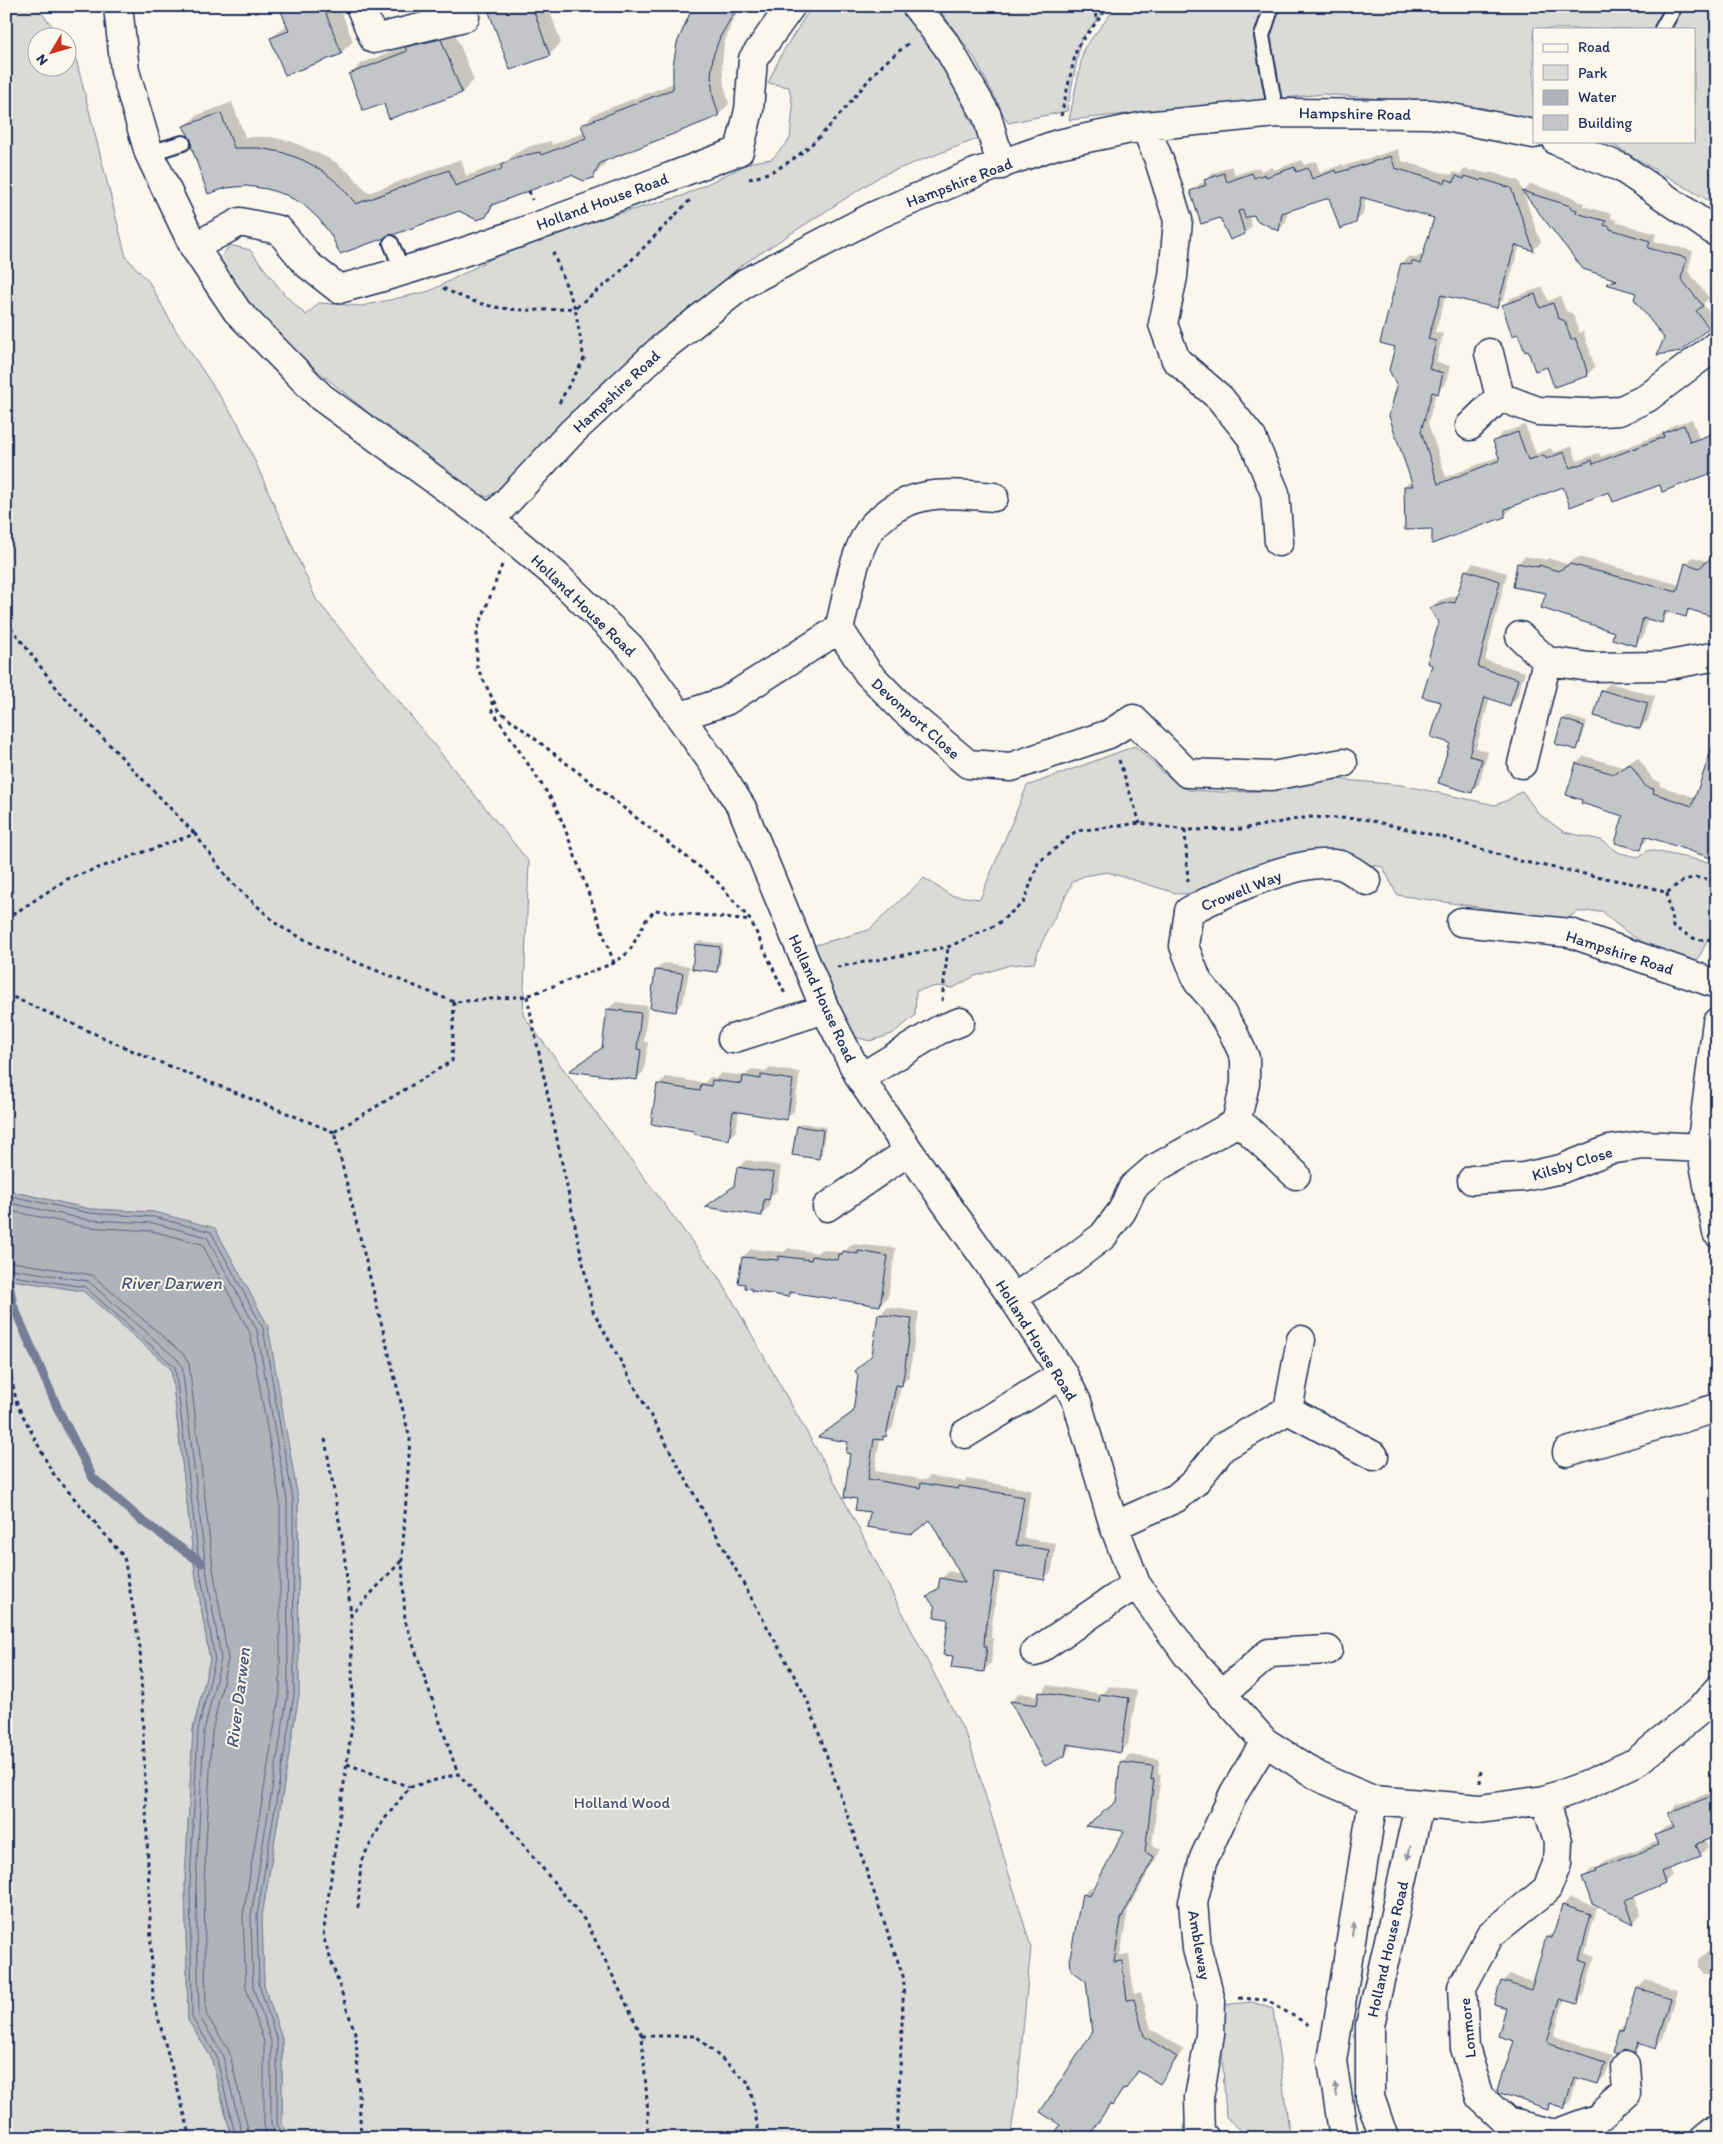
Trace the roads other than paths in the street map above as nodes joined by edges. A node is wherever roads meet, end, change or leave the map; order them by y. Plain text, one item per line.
1 (118, 6) edge
2 (360, 6) edge
3 (462, 6) edge
4 (791, 6) edge
5 (1272, 6) edge
6 (1675, 6) edge
7 (924, 16) edge
8 (1663, 28) edge
9 (1276, 113) junction
10 (1145, 126) junction
11 (1533, 134) edge
12 (183, 142) dead end
13 (1563, 142) edge
14 (1596, 148) edge
15 (149, 153) junction
16 (1001, 165) junction
17 (1717, 234) edge
18 (391, 243) dead end
19 (194, 248) junction
20 (403, 272) junction
21 (1717, 345) edge
22 (1489, 353) dead end
23 (1500, 397) junction
24 (1470, 426) dead end
25 (994, 497) dead end
26 (490, 520) junction
27 (1279, 542) dead end
28 (839, 629) junction
29 (1520, 636) dead end
30 (1717, 656) edge
31 (1547, 661) junction
32 (681, 716) junction
33 (1343, 763) dead end
34 (1522, 764) dead end
35 (1367, 881) dead end
36 (1461, 922) dead end
37 (1717, 984) edge
38 (825, 1009) junction
39 (1717, 1022) edge
40 (949, 1026) road end
41 (732, 1039) dead end
42 (860, 1078) junction
43 (1236, 1122) junction
44 (1701, 1148) junction
45 (909, 1151) junction
46 (1296, 1175) dead end
47 (1472, 1180) dead end
48 (827, 1207) dead end
49 (1717, 1233) edge
50 (1013, 1298) junction
51 (1302, 1340) dead end
52 (1063, 1374) junction
53 (1717, 1408) edge
54 (1288, 1410) junction
55 (965, 1434) dead end
56 (1567, 1452) dead end
57 (1374, 1456) dead end
58 (1114, 1526) junction
59 (1136, 1584) junction
60 (1328, 1650) dead end
61 (1035, 1652) dead end
62 (1717, 1690) edge
63 (1221, 1694) junction
64 (1265, 1742) junction
65 (1373, 1800) junction
66 (1545, 1800) junction
67 (1419, 1806) junction
68 (1625, 2066) dead end
69 (1717, 2127) edge
70 (1198, 2137) edge
71 (1344, 2138) edge
72 (1384, 2138) edge
73 (1703, 2138) edge

1 - 15 street, Holland House Road
2 - 3 street
4 - 20 street, Holland House Road
5 - 9 lane
6 - 8 lane
7 - 16 street
9 - 10 street, Hampshire Road
9 - 11 street, Hampshire Road
10 - 16 street, Hampshire Road
10 - 27 street
12 - 15 lane
13 - 14 street
14 - 17 street
15 - 19 street, Holland House Road
16 - 26 street, Hampshire Road
18 - 20 lane
19 - 20 street, Holland House Road
19 - 26 street, Holland House Road
21 - 23 street
22 - 23 street
23 - 24 street
25 - 28 street
26 - 32 street, Holland House Road
28 - 32 street
28 - 33 street, Devonport Close
29 - 31 street
30 - 31 street
31 - 34 street
32 - 38 street, Holland House Road
35 - 43 street, Crowell Way
36 - 37 street, Hampshire Road
38 - 41 street
38 - 42 street, Holland House Road
39 - 44 street
40 - 42 street
42 - 45 street, Holland House Road
43 - 46 street
43 - 50 street
44 - 47 street, Kilsby Close
44 - 49 street
45 - 48 street
45 - 50 street, Holland House Road
50 - 52 street, Holland House Road
51 - 54 street
52 - 55 street
52 - 58 street, Holland House Road
53 - 56 street
54 - 57 street
54 - 58 street
58 - 59 street, Holland House Road
59 - 61 street
59 - 63 street, Holland House Road
60 - 63 street
62 - 66 street
63 - 64 street, Holland House Road
64 - 65 street, Holland House Road
64 - 70 street, Ambleway
65 - 67 street, Holland House Road
71 -> 65 street, Holland House Road
66 - 67 street
66 - 68 street, Lonmore
67 -> 72 street, Holland House Road
69 - 73 street

